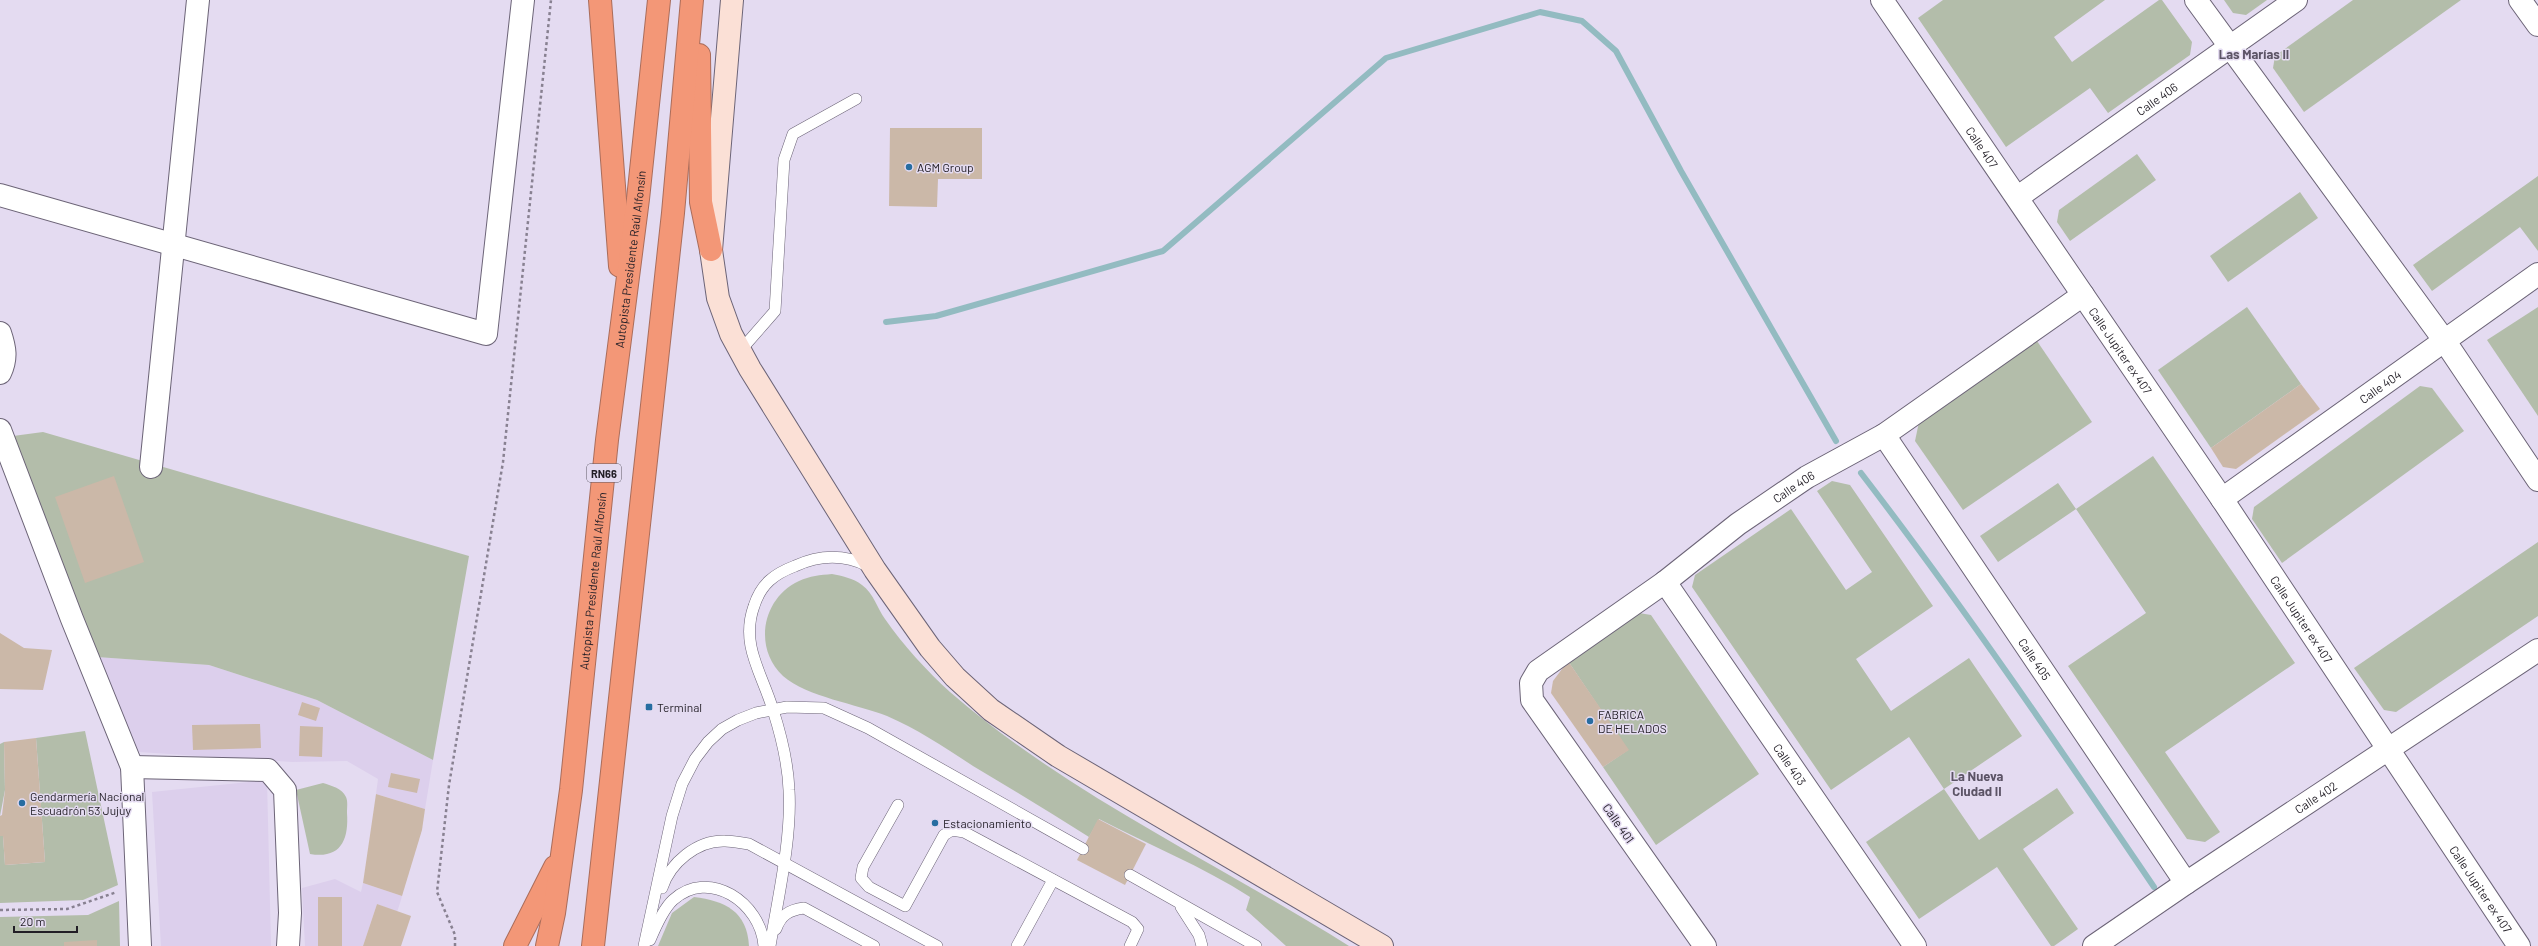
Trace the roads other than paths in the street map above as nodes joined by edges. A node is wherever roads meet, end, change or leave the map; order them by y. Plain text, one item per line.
1 (198, 0) edge
2 (523, 0) edge
3 (600, 0) edge
4 (659, 0) edge
5 (692, 0) edge
6 (732, 0) edge
7 (1882, 0) edge
8 (2196, 0) edge
9 (2296, 0) edge
10 (2525, 2) edge
11 (2538, 25) edge
12 (2230, 46) junction
13 (856, 99) dead end
14 (0, 195) edge
15 (2018, 197) junction
16 (173, 245) junction
17 (711, 250) junction
18 (2538, 274) edge
19 (2082, 295) junction
20 (624, 314) junction
21 (0, 333) edge
22 (2444, 340) junction
23 (740, 350) junction
24 (0, 373) edge
25 (0, 430) edge
26 (1884, 435) junction
27 (151, 467) dead end
28 (2538, 480) edge
29 (2222, 499) junction
30 (875, 570) junction
31 (1664, 582) junction
32 (2538, 650) edge
33 (1532, 700) joint
34 (774, 710) junction
35 (2389, 750) junction
36 (132, 767) junction
37 (898, 805) dead end
38 (1083, 849) dead end
39 (562, 853) junction
40 (783, 861) junction
41 (1130, 874) dead end
42 (1053, 880) junction
43 (2186, 883) junction
44 (1176, 900) junction
45 (140, 946) edge
46 (288, 946) edge
47 (515, 946) edge
48 (547, 946) edge
49 (593, 946) edge
50 (645, 946) edge
51 (768, 946) edge
52 (874, 946) edge
53 (937, 946) edge
54 (1017, 946) edge
55 (1130, 946) edge
56 (1202, 946) edge
57 (1256, 946) edge
58 (1382, 946) edge
59 (1705, 946) edge
60 (1915, 946) edge
61 (2094, 946) edge
62 (2519, 946) edge

1 - 16 street
2 - 16 street
3 - 20 highway
4 - 20 highway, Autopista Presidente Raúl Alfonsín / RN66
5 - 17 highway
5 - 49 highway
6 - 17 street
7 - 15 street, Calle 407
8 - 12 street
9 - 12 street, Calle 406
10 - 11 street
12 - 15 street, Calle 406
12 - 22 street
13 - 23 lane
14 - 16 street
15 - 19 street, Calle 407
16 - 27 street
17 - 23 street
18 - 22 street, Calle 404
19 - 26 street, Calle 406
19 - 29 street, Calle Jupiter ex 407
20 - 39 highway, Autopista Presidente Raúl Alfonsín / RN66
21 - 24 street
22 - 28 street
22 - 29 street, Calle 404
23 - 30 street
25 - 36 street
26 - 31 street, Calle 406
26 - 43 street, Calle 405
29 - 35 street, Calle Jupiter ex 407
30 - 34 lane
30 - 58 street
31 - 33 street, Calle 406
31 - 60 street, Calle 403
32 - 35 street, Calle 402
33 - 59 street, Calle 401
34 - 38 lane
34 - 40 lane
34 - 50 lane
35 - 43 street, Calle 402
35 - 62 street, Calle Jupiter ex 407
36 - 45 street
36 - 46 street
37 - 42 lane
39 - 47 highway
39 - 48 highway, Autopista Presidente Raúl Alfonsín / RN66
40 - 50 lane
40 - 51 lane
40 - 53 lane
41 - 44 lane
42 - 54 lane
42 - 55 lane
43 - 61 street, Calle 402
44 - 56 lane
44 - 57 lane
50 - 51 lane
51 - 52 lane

